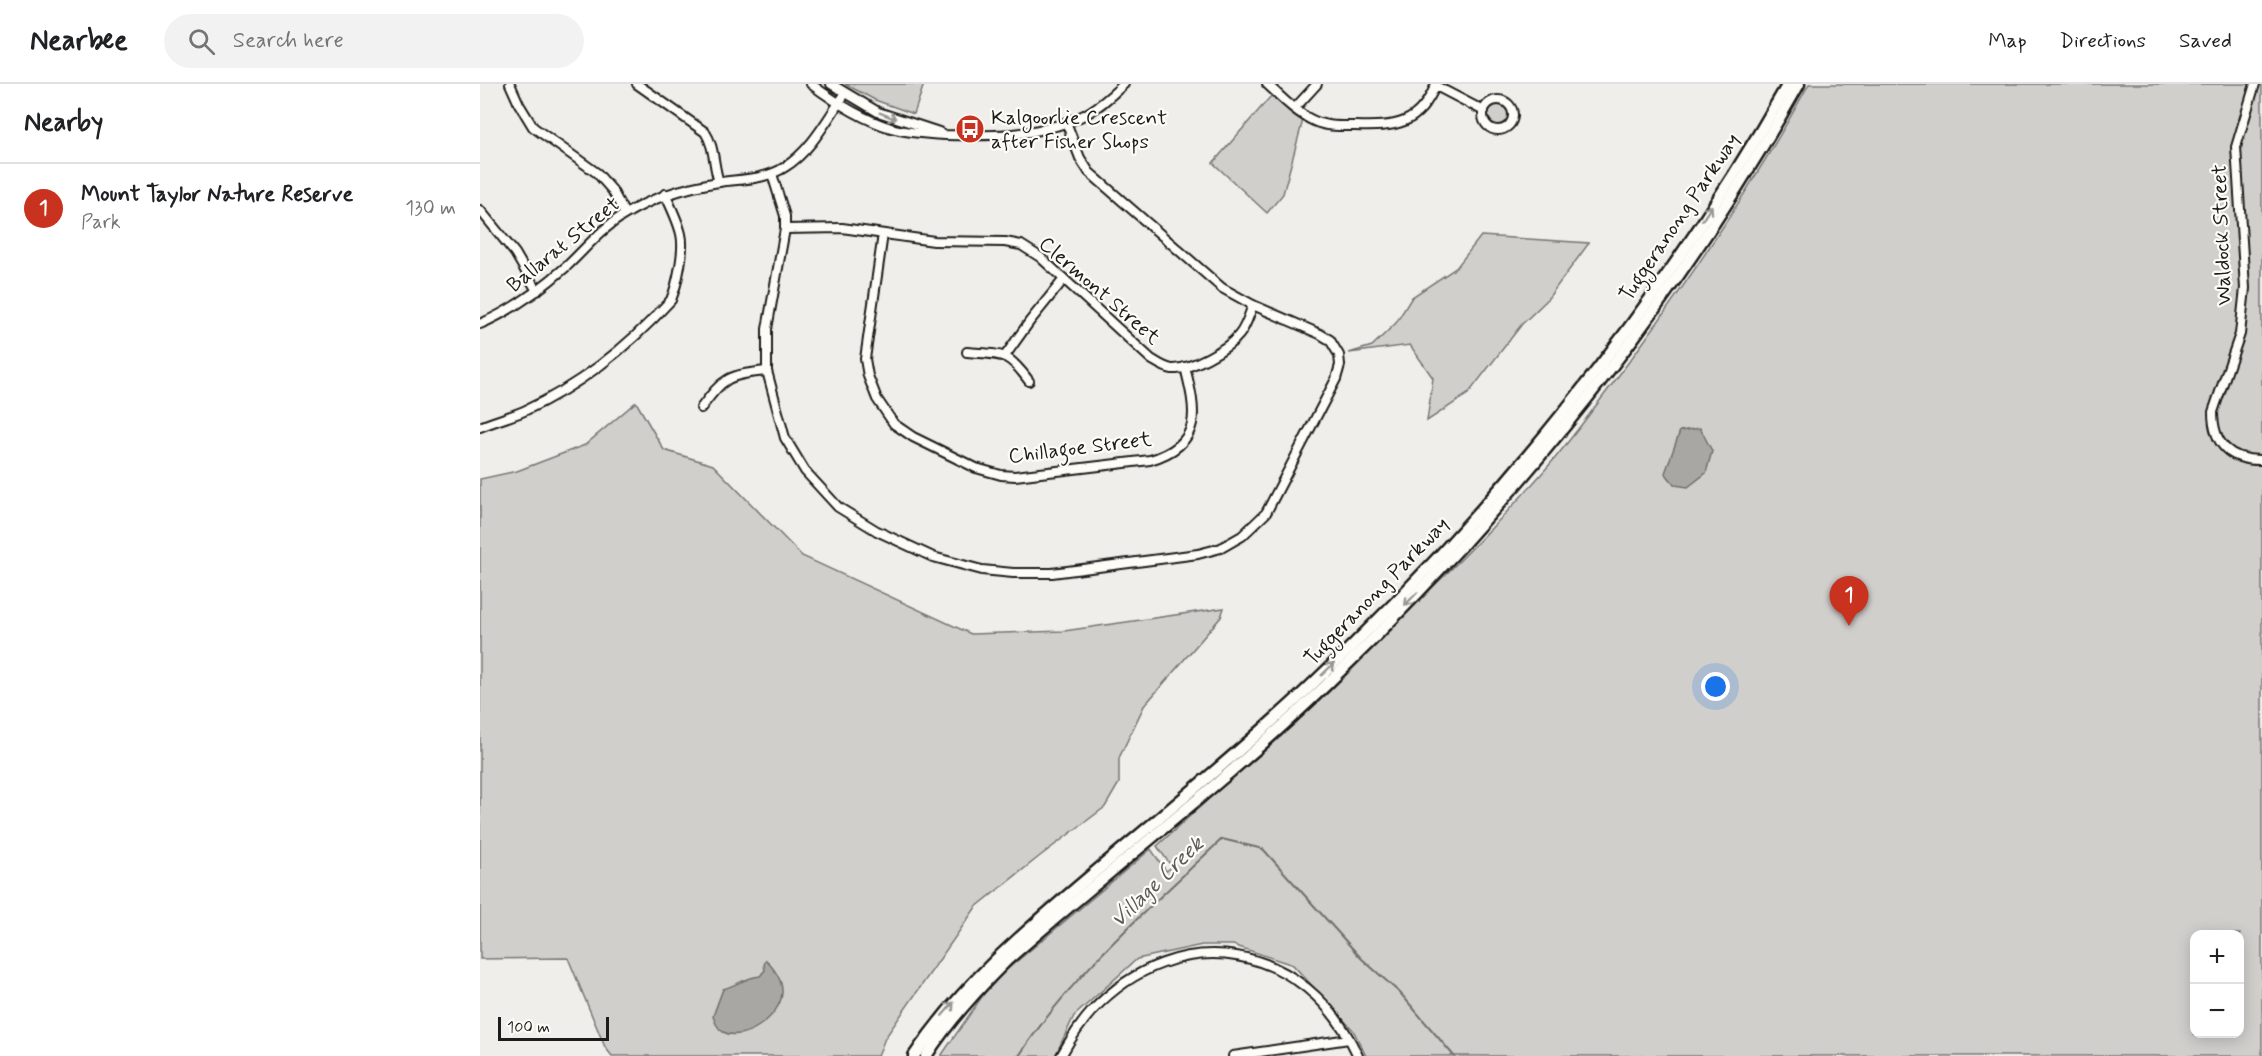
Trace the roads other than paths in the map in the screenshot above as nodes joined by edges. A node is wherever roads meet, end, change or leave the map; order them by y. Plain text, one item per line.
1 (510, 84) edge
2 (637, 84) edge
3 (810, 84) edge
4 (831, 84) edge
5 (1124, 84) edge
6 (1267, 84) edge
7 (1317, 84) edge
8 (1788, 84) edge
9 (1799, 84) edge
10 (2255, 84) edge
11 (1436, 85) edge
12 (845, 94) junction
13 (838, 104) junction
14 (1295, 108) junction
15 (1484, 111) dead end
16 (1066, 122) junction
17 (946, 135) junction
18 (772, 174) junction
19 (719, 182) junction
20 (665, 194) junction
21 (480, 210) edge
22 (625, 214) junction
23 (785, 229) junction
24 (883, 234) junction
25 (1064, 279) junction
26 (537, 291) junction
27 (1253, 305) junction
28 (480, 324) edge
29 (967, 352) dead end
30 (1005, 356) junction
31 (1185, 367) junction
32 (767, 371) junction
33 (1029, 381) dead end
34 (701, 408) dead end
35 (480, 427) edge
36 (2262, 460) edge
37 (1349, 1039) junction
38 (914, 1056) edge
39 (926, 1056) edge
40 (1061, 1056) edge
41 (1233, 1056) edge
42 (1358, 1056) edge

1 - 22 street
2 - 19 street
3 - 13 street
4 - 12 street
5 - 16 street
6 - 14 street
7 - 14 street
38 -> 8 highway, Tuggeranong Parkway
9 -> 39 highway, Tuggeranong Parkway
10 - 36 street, Waldock Street
11 - 14 street
11 - 15 street
12 - 13 street, Ballarat Street
12 -> 17 street
13 - 17 street
13 - 18 street, Ballarat Street
16 - 17 street
16 - 27 street
18 - 19 street, Ballarat Street
18 - 23 street
19 - 20 street, Ballarat Street
20 - 22 street, Ballarat Street
20 - 35 street
21 - 26 street
22 - 26 street, Ballarat Street
23 - 24 street, Clermont Street
23 - 32 street
24 - 25 street, Clermont Street
24 - 31 street, Chillagoe Street
25 - 30 street
25 - 31 street, Clermont Street
26 - 28 street, Ballarat Street
27 - 31 street
27 - 32 street
29 - 30 street
30 - 33 street
32 - 34 street
37 - 40 street
37 - 41 street
37 - 42 street

